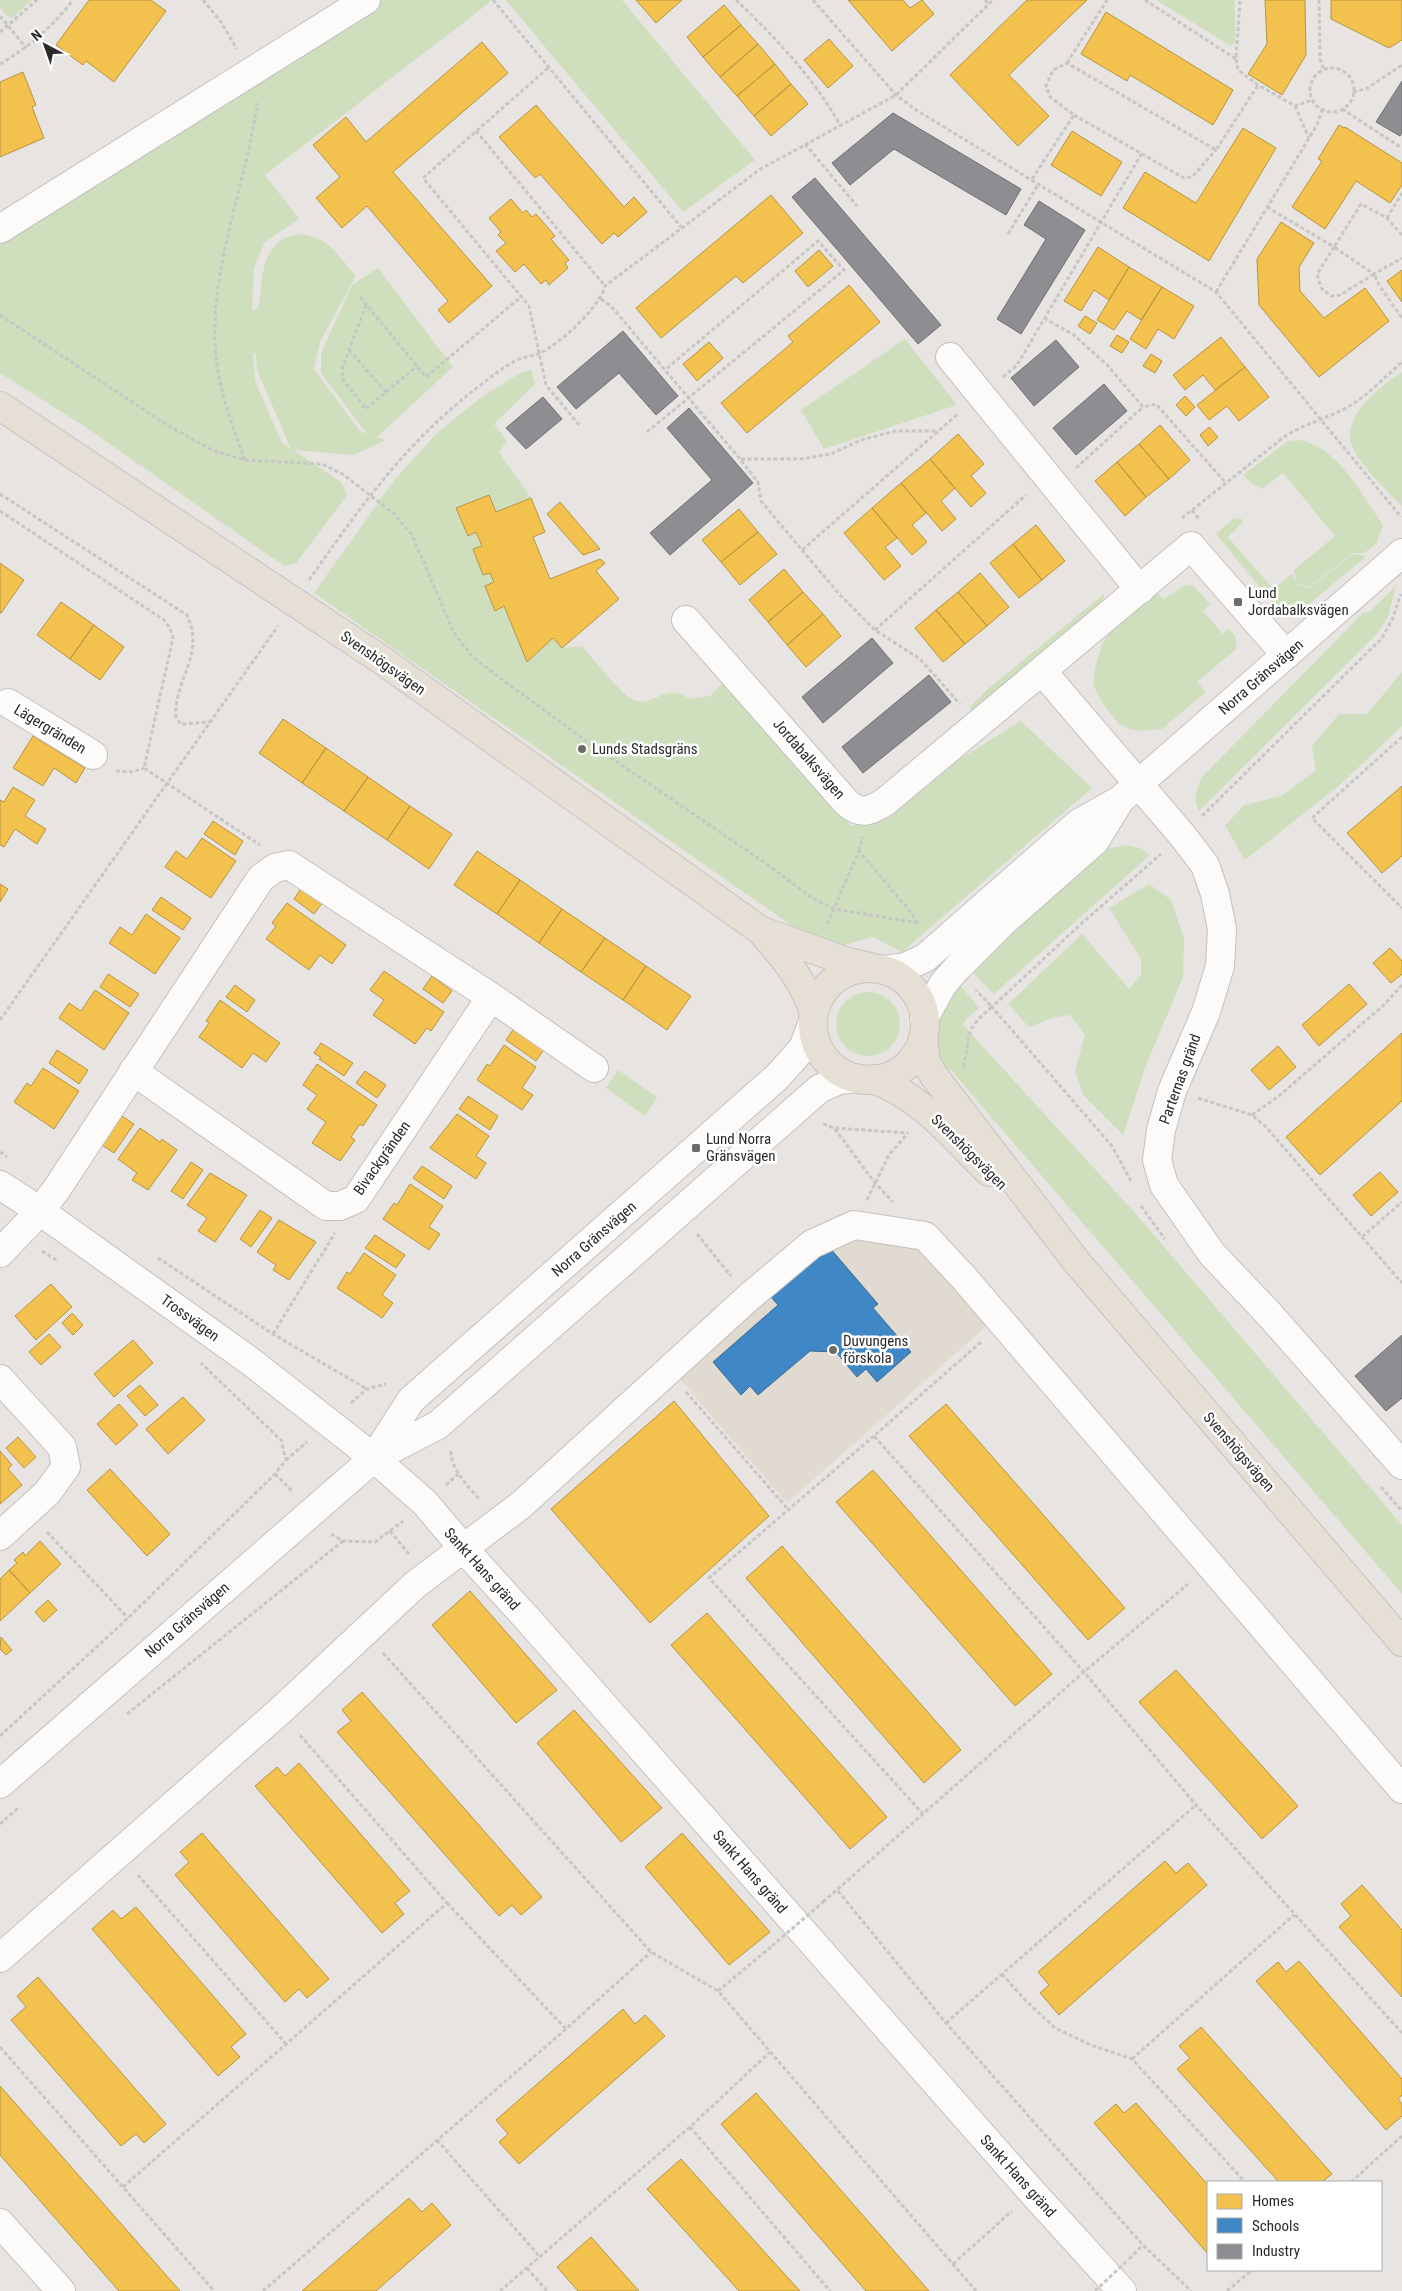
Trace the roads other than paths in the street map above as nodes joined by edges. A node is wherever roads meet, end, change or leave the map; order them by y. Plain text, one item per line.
1 (366, 0) edge
2 (0, 229) edge
3 (950, 357) dead end
4 (0, 406) edge
5 (1402, 553) edge
6 (1140, 590) junction
7 (686, 620) dead end
8 (1286, 655) junction
9 (1042, 671) junction
10 (3, 706) edge
11 (93, 755) dead end
12 (1129, 792) junction
13 (760, 930) junction
14 (880, 969) junction
15 (491, 997) junction
16 (814, 1018) junction
17 (924, 1027) junction
18 (594, 1068) dead end
19 (134, 1071) junction
20 (864, 1078) junction
21 (0, 1185) edge
22 (40, 1211) junction
23 (9, 1244) edge
24 (1076, 1261) junction
25 (0, 1379) edge
26 (374, 1458) junction
27 (1402, 1465) edge
28 (0, 1536) edge
29 (464, 1550) junction
30 (1402, 1642) edge
31 (0, 1784) edge
32 (1402, 1789) edge
33 (0, 1958) edge
34 (0, 2223) edge
35 (61, 2291) edge
36 (1122, 2291) edge

1 - 2 street
3 - 6 street
4 - 13 main road, Svenshögsvägen
5 - 8 street, Norra Gränsvägen
6 - 8 street, Jordabalksvägen
6 - 9 street, Jordabalksvägen
7 - 9 street, Jordabalksvägen
8 - 12 street, Norra Gränsvägen
9 - 12 street
10 - 11 street, Lägergränden
12 - 14 street, Norra Gränsvägen
12 - 17 street, Norra Gränsvägen
12 - 27 street, Parternas gränd
13 - 14 main road, Svenshögsvägen
13 - 16 main road, Svenshögsvägen
14 - 16 main road
14 - 17 main road, Svenshögsvägen
15 - 18 street
15 - 19 street
15 - 19 street, Bivackgränden
16 - 20 main road, Svenshögsvägen
16 - 26 street, Norra Gränsvägen
17 - 20 main road
17 - 24 main road, Svenshögsvägen
19 - 22 street
20 - 24 main road, Svenshögsvägen
20 - 26 street, Norra Gränsvägen
21 - 22 street, Trossvägen
22 - 23 street
22 - 26 street, Trossvägen
24 - 30 main road, Svenshögsvägen
25 - 28 street
26 - 29 street, Sankt Hans gränd
26 - 31 street, Norra Gränsvägen
29 - 32 street
29 - 33 street
29 - 36 street, Sankt Hans gränd
34 - 35 street

